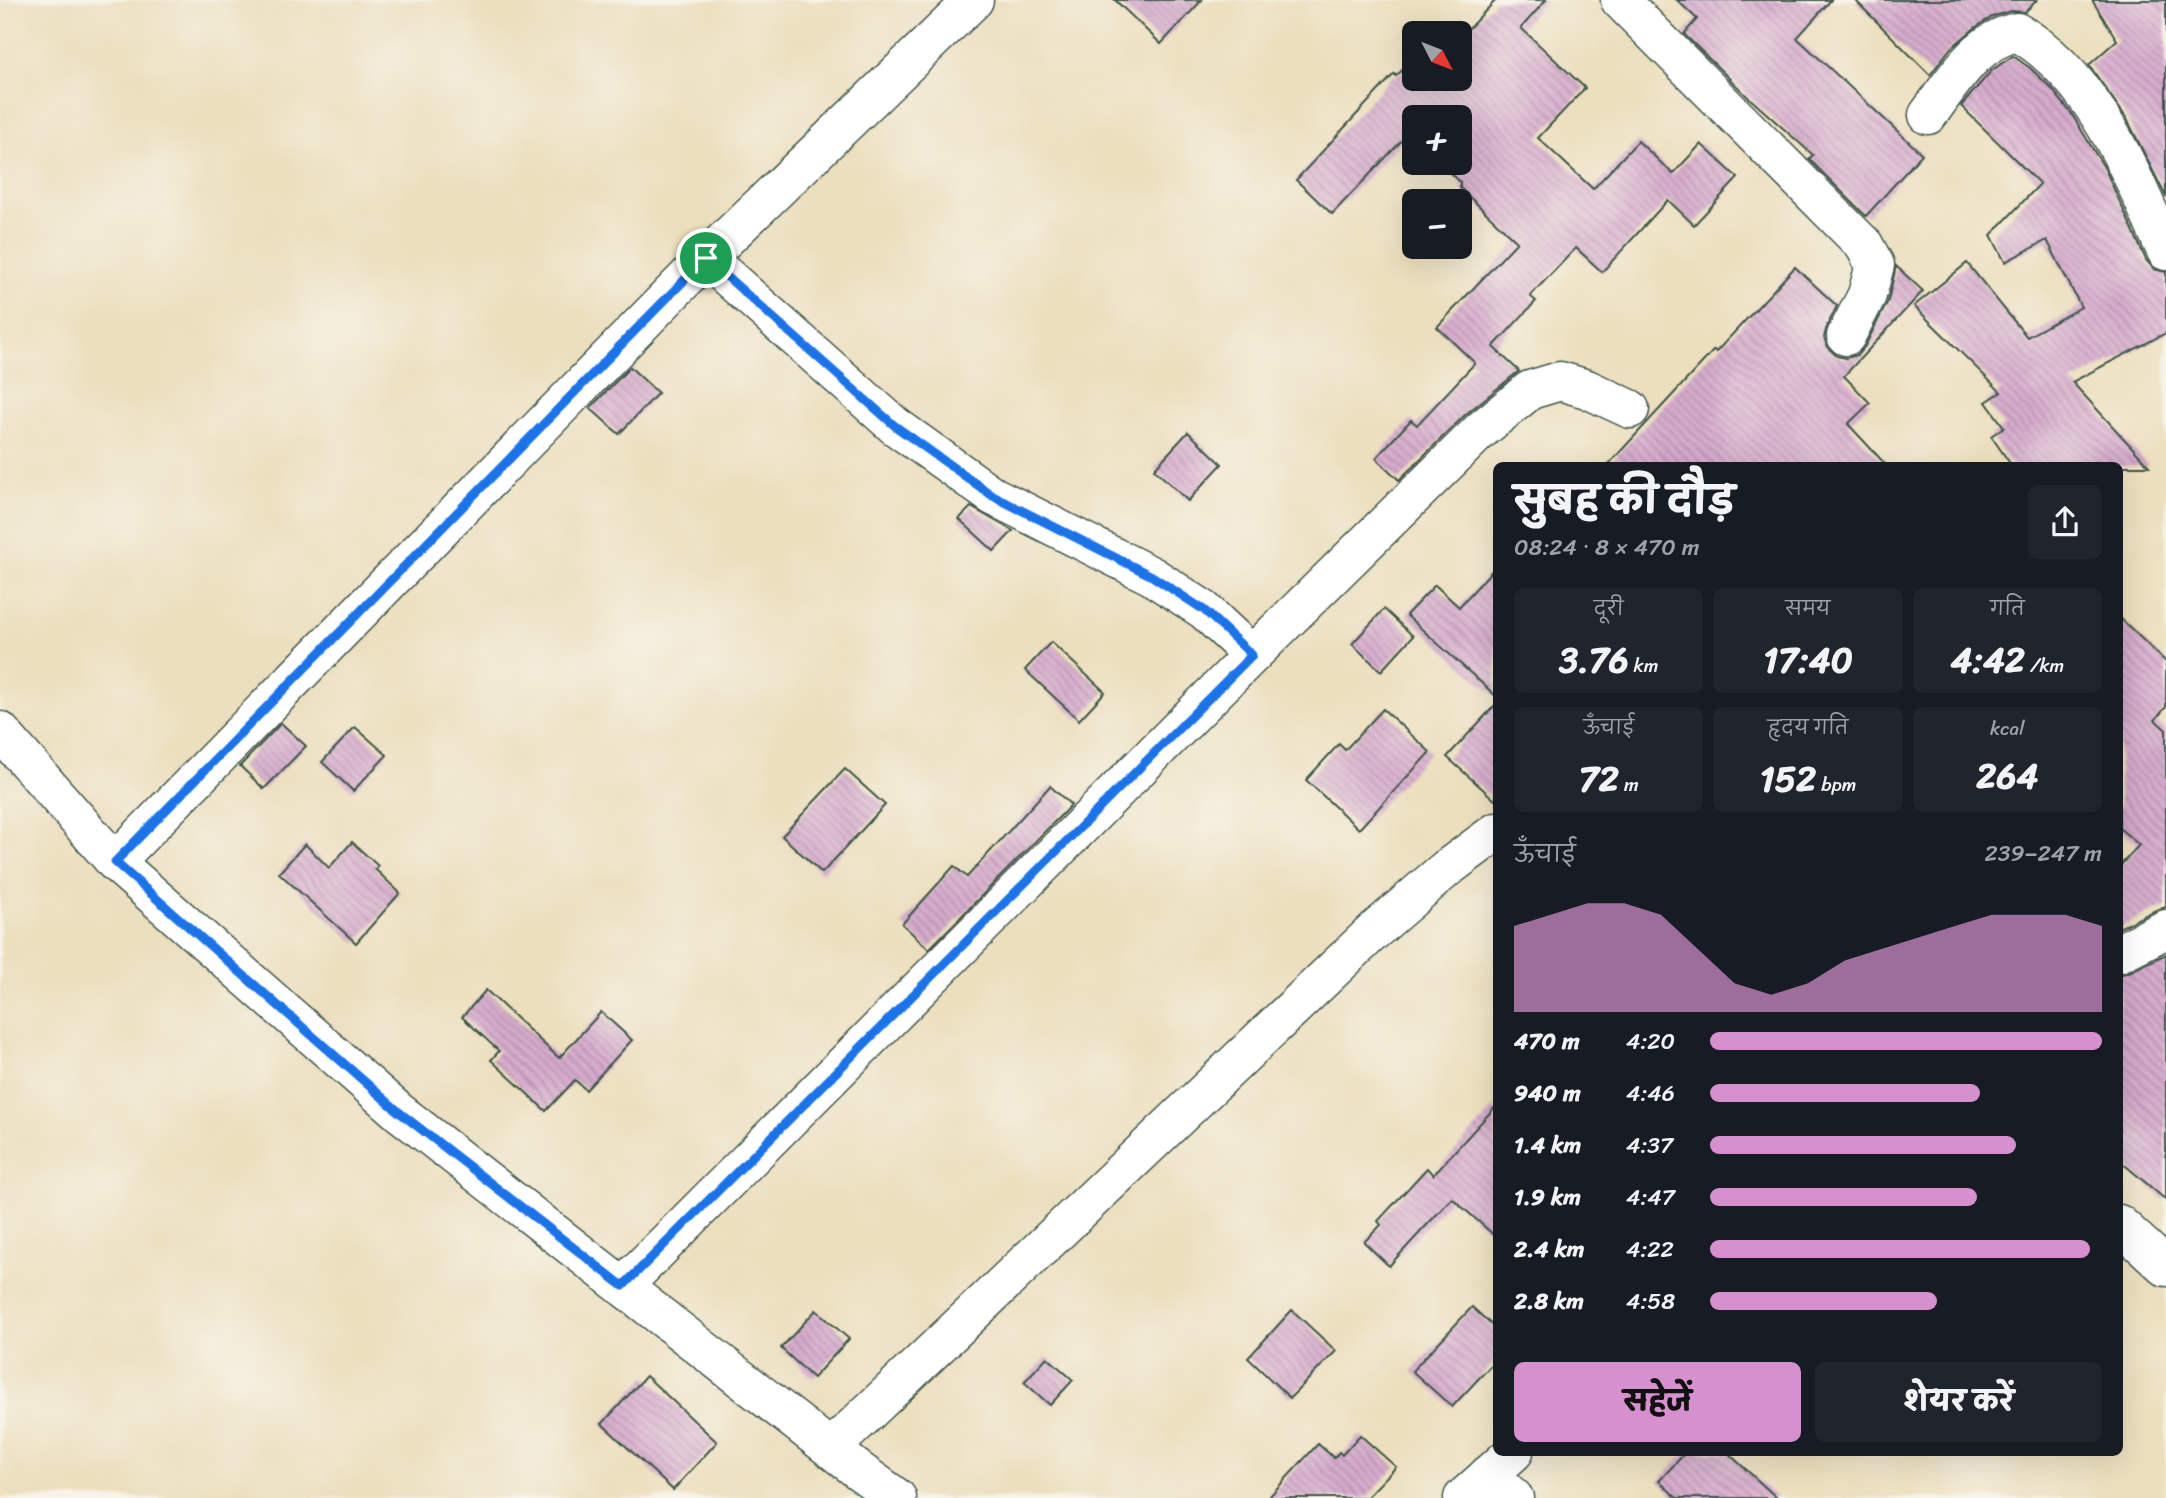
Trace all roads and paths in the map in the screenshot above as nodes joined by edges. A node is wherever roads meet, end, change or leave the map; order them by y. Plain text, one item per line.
1 (974, 0) edge
2 (1620, 0) edge
3 (1928, 114) dead end
4 (2166, 251) edge
5 (706, 258) junction
6 (1846, 336) dead end
7 (1630, 409) dead end
8 (1252, 655) junction
9 (0, 732) edge
10 (1493, 834) edge
11 (115, 862) junction
12 (2166, 929) edge
13 (2123, 951) edge
14 (2123, 1228) edge
15 (2166, 1267) edge
16 (623, 1286) junction
17 (831, 1448) junction
18 (897, 1498) edge

1 - 5 street
2 - 6 street
3 - 4 street
5 - 8 street
5 - 11 street
7 - 8 street
8 - 16 street
9 - 11 street
10 - 17 street
11 - 16 street
12 - 13 street
14 - 15 street
16 - 17 street
17 - 18 street

